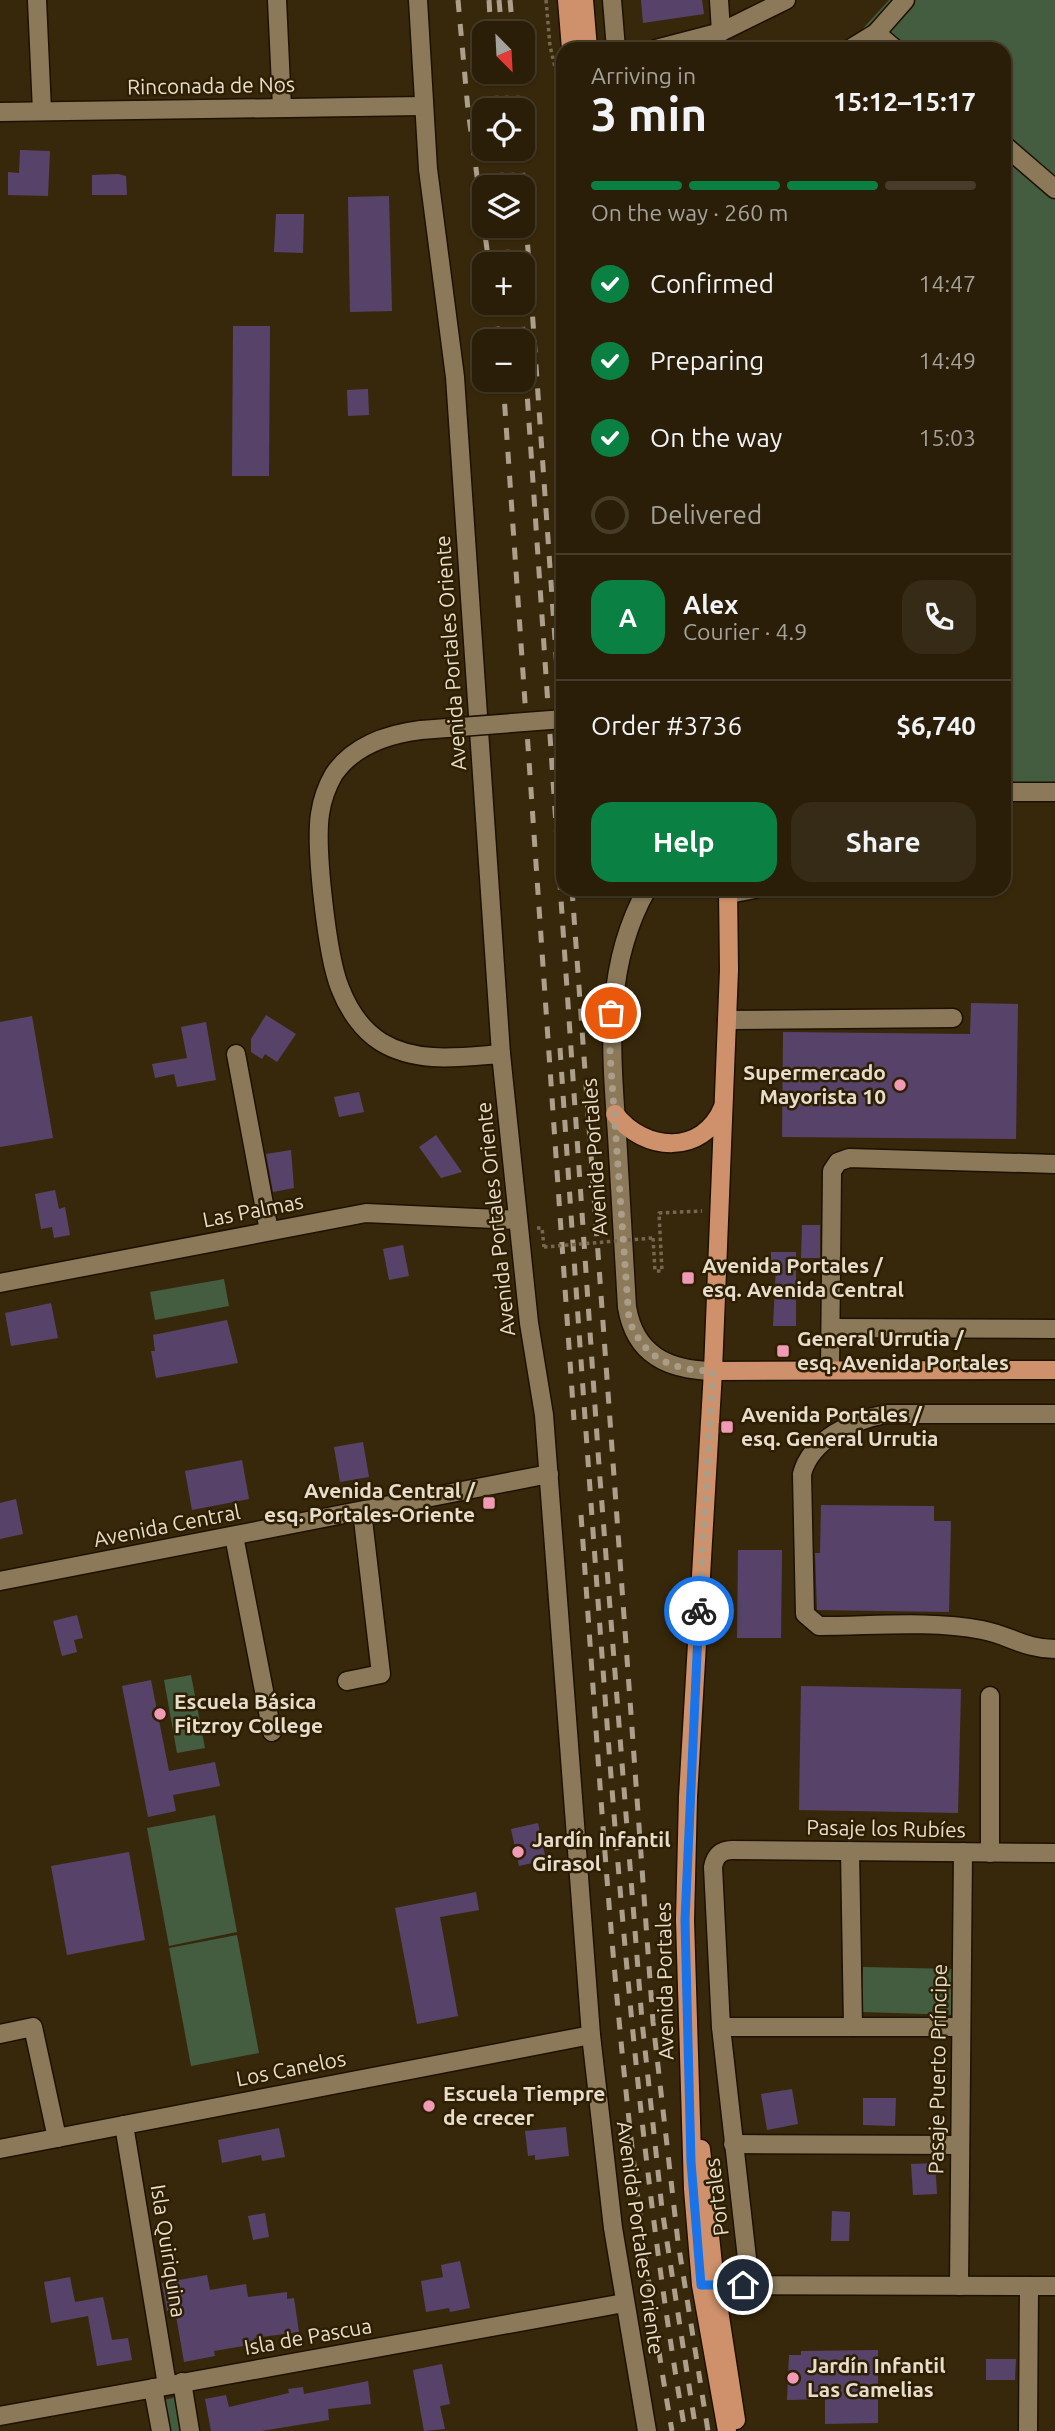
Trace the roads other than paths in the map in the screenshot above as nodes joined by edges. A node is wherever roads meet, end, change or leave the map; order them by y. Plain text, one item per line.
1 (37, 0) edge
2 (277, 0) edge
3 (418, 0) edge
4 (567, 0) edge
5 (584, 0) edge
6 (612, 0) edge
7 (719, 0) edge
8 (786, 0) edge
9 (905, 0) edge
10 (721, 32) junction
11 (876, 33) junction
12 (570, 42) edge
13 (587, 42) edge
14 (615, 42) edge
15 (683, 42) edge
16 (861, 42) edge
17 (887, 42) edge
18 (423, 106) junction
19 (282, 107) junction
20 (42, 111) junction
21 (0, 112) edge
22 (1011, 151) edge
23 (1055, 189) edge
24 (556, 720) edge
25 (1011, 792) edge
26 (1055, 792) edge
27 (644, 896) edge
28 (729, 896) edge
29 (953, 1018) dead end
30 (727, 1020) junction
31 (236, 1054) dead end
32 (501, 1054) junction
33 (724, 1104) junction
34 (615, 1114) junction
35 (1055, 1164) edge
36 (518, 1220) junction
37 (269, 1231) junction
38 (0, 1281) edge
39 (832, 1328) junction
40 (1055, 1329) edge
41 (830, 1369) junction
42 (1055, 1370) edge
43 (713, 1371) junction
44 (1055, 1414) edge
45 (549, 1474) junction
46 (362, 1511) junction
47 (234, 1536) junction
48 (0, 1581) edge
49 (1055, 1649) edge
50 (347, 1681) dead end
51 (990, 1696) dead end
52 (272, 1732) dead end
53 (850, 1851) junction
54 (963, 1852) junction
55 (990, 1853) junction
56 (1055, 1853) edge
57 (718, 1854) joint
58 (721, 2027) junction
59 (853, 2027) junction
60 (961, 2027) junction
61 (0, 2034) edge
62 (591, 2035) junction
63 (124, 2124) junction
64 (57, 2138) junction
65 (733, 2144) junction
66 (960, 2145) junction
67 (0, 2149) edge
68 (750, 2284) junction
69 (708, 2285) junction
70 (958, 2286) junction
71 (1029, 2286) junction
72 (1055, 2286) edge
73 (624, 2303) junction
74 (167, 2385) junction
75 (0, 2416) edge
76 (160, 2431) edge
77 (190, 2431) edge
78 (647, 2431) edge
79 (727, 2431) edge
80 (737, 2431) edge
81 (1028, 2431) edge

1 - 20 street
2 - 19 street
3 - 18 street, Avenida Portales Oriente
4 - 12 main road
5 - 13 main road
6 - 14 street
7 - 10 street
8 - 10 street
9 - 11 street
10 - 15 street
11 - 16 street
11 - 17 street
18 - 19 street, Rinconada de Nos
18 - 32 street, Avenida Portales Oriente
19 - 20 street, Rinconada de Nos
20 - 21 street, Rinconada de Nos
22 - 23 street
24 - 32 street, bridge
25 - 26 street
27 - 34 street, Avenida Portales
28 - 30 main road, Avenida Portales
29 - 30 street
30 - 33 main road, Avenida Portales
31 - 37 street
32 - 36 street, Avenida Portales Oriente
33 - 34 main road
33 - 43 main road, Avenida Portales
34 - 43 street, Avenida Portales
35 - 39 street
36 - 37 street, Las Palmas
36 - 45 street, Avenida Portales Oriente
37 - 38 street, Las Palmas
39 - 40 street
39 - 41 street
41 - 42 main road
41 - 43 main road
43 - 69 main road, Avenida Portales
44 - 49 street
45 - 46 street, Avenida Central
45 - 62 street, Avenida Portales Oriente
46 - 47 street, Avenida Central
46 - 50 street
47 - 48 street, Avenida Central
47 - 52 street
51 - 55 street
53 - 54 street, Pasaje los Rubíes
53 - 57 street, Pasaje los Rubíes
53 - 59 street
54 - 55 street, Pasaje los Rubíes
54 - 60 street, Pasaje Puerto Príncipe
55 - 56 street, Pasaje los Rubíes
57 - 58 street, Portales
58 - 59 street
58 - 65 street, Portales
59 - 60 street
60 - 66 street, Pasaje Puerto Príncipe
61 - 64 street
62 - 63 street, Los Canelos
62 - 73 street, Avenida Portales Oriente
63 - 64 street, Los Canelos
63 - 74 street, Isla Quiriquina
64 - 67 street, Los Canelos
65 - 66 street
65 - 68 street, Portales
66 - 70 street, Pasaje Puerto Príncipe
68 - 69 street
68 - 70 street
69 - 79 main road, Avenida Portales
69 - 80 main road, Avenida Portales
70 - 71 street
71 - 72 street
71 - 81 street
73 - 74 street, Isla de Pascua
73 - 78 street, Avenida Portales Oriente
74 - 75 street, Isla de Pascua
74 - 76 street, Isla Quiriquina
74 - 77 street, Isla Quiriquina

